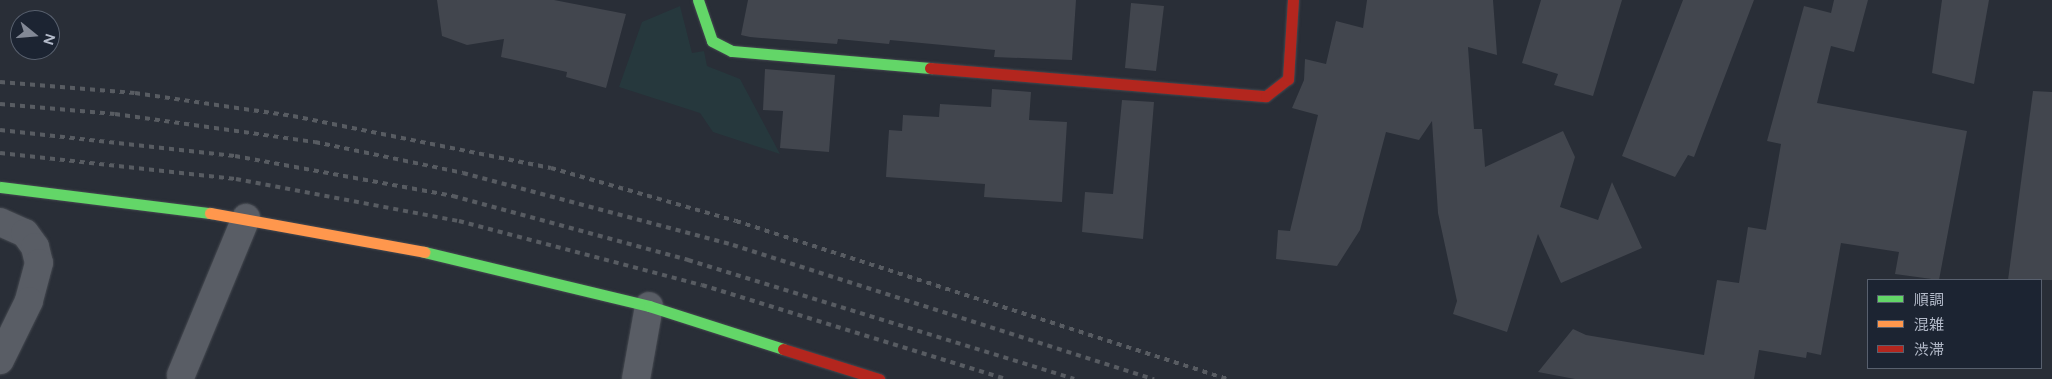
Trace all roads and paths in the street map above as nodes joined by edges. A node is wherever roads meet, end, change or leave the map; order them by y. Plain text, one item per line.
1 (698, 0) edge
2 (1293, 0) edge
3 (0, 187) edge
4 (246, 218) junction
5 (0, 222) edge
6 (649, 306) junction
7 (0, 360) edge
8 (181, 375) dead end
9 (636, 379) edge
10 (879, 379) edge

1 - 2 street
3 - 4 street
4 - 6 street
4 - 8 street
5 - 7 street
6 - 9 street
6 - 10 street

